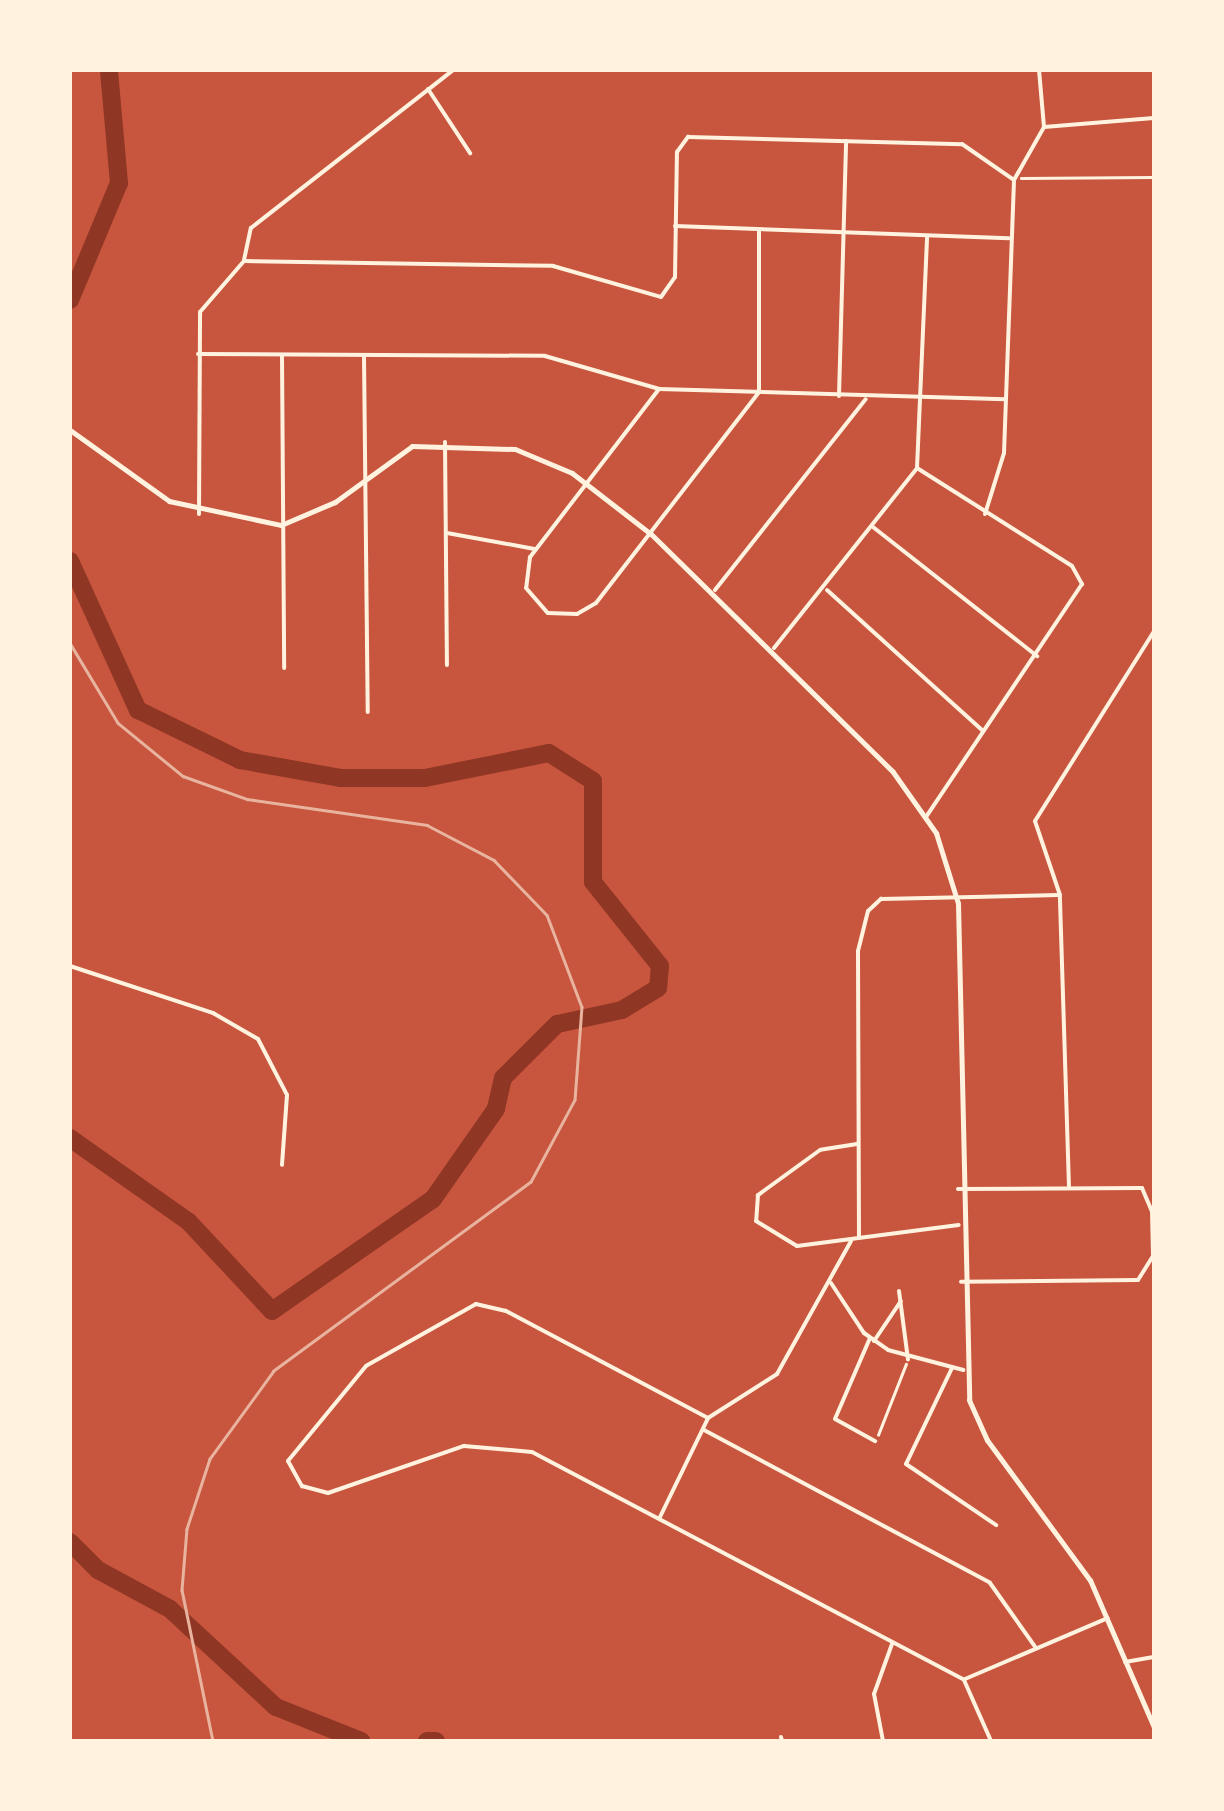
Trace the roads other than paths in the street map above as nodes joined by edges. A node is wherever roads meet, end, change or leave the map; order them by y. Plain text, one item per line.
1 (452, 70) edge
2 (1039, 70) edge
3 (428, 89) junction
4 (1154, 118) edge
5 (1044, 127) junction
6 (846, 139) junction
7 (470, 153) dead end
8 (1154, 177) edge
9 (1018, 179) junction
10 (675, 226) junction
11 (759, 230) junction
12 (844, 234) junction
13 (927, 237) junction
14 (1008, 238) junction
15 (244, 261) junction
16 (198, 354) junction
17 (282, 355) junction
18 (364, 356) junction
19 (659, 389) junction
20 (759, 392) junction
21 (840, 396) junction
22 (866, 399) junction
23 (920, 399) junction
24 (1005, 399) junction
25 (70, 430) edge
26 (444, 442) junction
27 (917, 468) junction
28 (586, 483) junction
29 (362, 484) junction
30 (199, 514) junction
31 (986, 514) junction
32 (281, 526) junction
33 (874, 527) junction
34 (446, 533) junction
35 (651, 534) junction
36 (535, 549) junction
37 (825, 589) junction
38 (716, 590) junction
39 (1154, 631) edge
40 (774, 648) junction
41 (1037, 656) junction
42 (447, 665) dead end
43 (284, 668) dead end
44 (368, 712) dead end
45 (983, 731) junction
46 (926, 817) junction
47 (1060, 895) junction
48 (958, 903) junction
49 (70, 966) edge
50 (857, 1144) junction
51 (282, 1166) dead end
52 (1069, 1187) junction
53 (958, 1189) junction
54 (1152, 1212) edge
55 (958, 1224) junction
56 (859, 1238) junction
57 (852, 1239) junction
58 (961, 1282) junction
59 (831, 1283) junction
60 (898, 1291) dead end
61 (900, 1302) junction
62 (872, 1339) junction
63 (908, 1360) junction
64 (952, 1368) junction
65 (963, 1370) junction
66 (708, 1418) junction
67 (704, 1430) junction
68 (875, 1442) road end
69 (660, 1518) junction
70 (996, 1525) dead end
71 (1108, 1618) junction
72 (892, 1644) junction
73 (1036, 1648) junction
74 (1154, 1657) edge
75 (1125, 1662) junction
76 (964, 1680) junction
77 (1154, 1727) edge
78 (883, 1741) edge
79 (991, 1741) edge

1 - 3 street
2 - 5 street
3 - 7 street
3 - 15 street
4 - 5 street
5 - 9 street
6 - 9 street
6 - 10 street
6 - 12 street
8 - 9 lane
9 - 14 street
10 - 11 street
10 - 15 street
11 - 12 street
11 - 20 street
12 - 13 street
12 - 21 street
13 - 14 street
13 - 23 street
14 - 24 street
15 - 16 street
16 - 17 street
16 - 30 street
17 - 18 street
17 - 32 street
18 - 19 street
18 - 29 street
19 - 20 street
19 - 28 street
20 - 21 street
20 - 35 street
21 - 22 street
22 - 23 street
22 - 38 street
23 - 24 street
23 - 27 street
24 - 31 street
25 - 30 street
26 - 28 street
26 - 29 street
26 - 34 street
27 - 31 street
27 - 33 street
28 - 35 street
28 - 36 street
29 - 32 street
29 - 44 street
30 - 32 street
31 - 41 street
32 - 43 street
33 - 37 street
33 - 41 street
34 - 36 street
34 - 42 street
35 - 36 street
35 - 38 street
37 - 40 street
37 - 45 street
38 - 40 street
39 - 47 street
40 - 46 street
41 - 45 street
45 - 46 street
46 - 48 street
47 - 48 street
47 - 52 street
48 - 50 street
48 - 53 street
49 - 51 street
50 - 56 street
50 - 57 street
52 - 53 street
52 - 54 street
53 - 55 street
54 - 58 street
55 - 56 street
55 - 58 street
56 - 57 street
57 - 59 street
58 - 65 street
59 - 62 street
59 - 66 street
60 - 61 street
61 - 62 street
61 - 63 street
62 - 63 street
62 - 68 street
63 - 64 street
64 - 65 street
64 - 70 street
65 - 71 street
66 - 67 street
66 - 69 street
67 - 69 street
67 - 73 street
69 - 72 street
71 - 73 street
71 - 75 street
72 - 76 street
72 - 78 street
73 - 76 street
74 - 75 street
75 - 77 street
76 - 79 street

